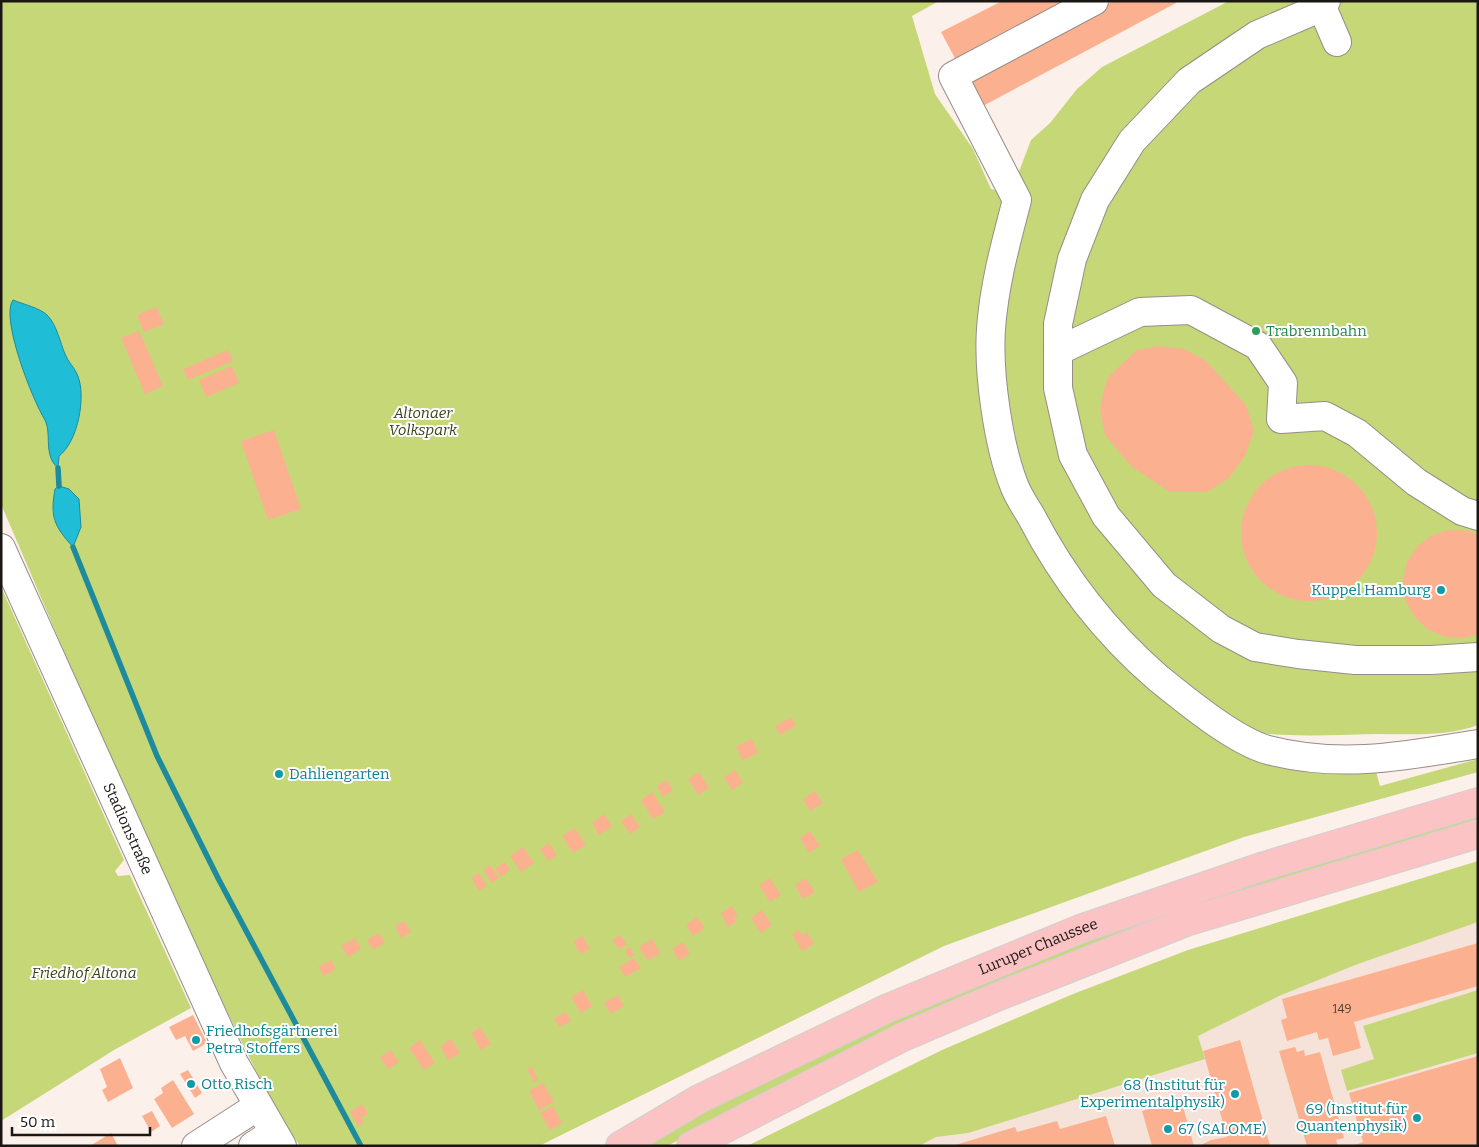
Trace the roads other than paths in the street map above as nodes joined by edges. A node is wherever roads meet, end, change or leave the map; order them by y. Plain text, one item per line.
1 (1094, 1) edge
2 (1324, 4) edge
3 (1337, 42) dead end
4 (1058, 351) junction
5 (1478, 516) edge
6 (1, 548) edge
7 (1478, 657) edge
8 (1478, 744) edge
9 (1478, 802) edge
10 (1478, 834) edge
11 (258, 1106) junction
12 (269, 1141) edge
13 (196, 1146) edge
14 (620, 1146) edge
15 (690, 1146) edge

1 - 8 street
2 - 3 street
2 - 4 street
4 - 5 street
4 - 7 street
6 - 11 street, Stadionstraße
9 - 14 main road, Luruper Chaussee
10 - 15 main road, Luruper Chaussee
11 - 12 street, Stadionstraße
11 - 13 street

